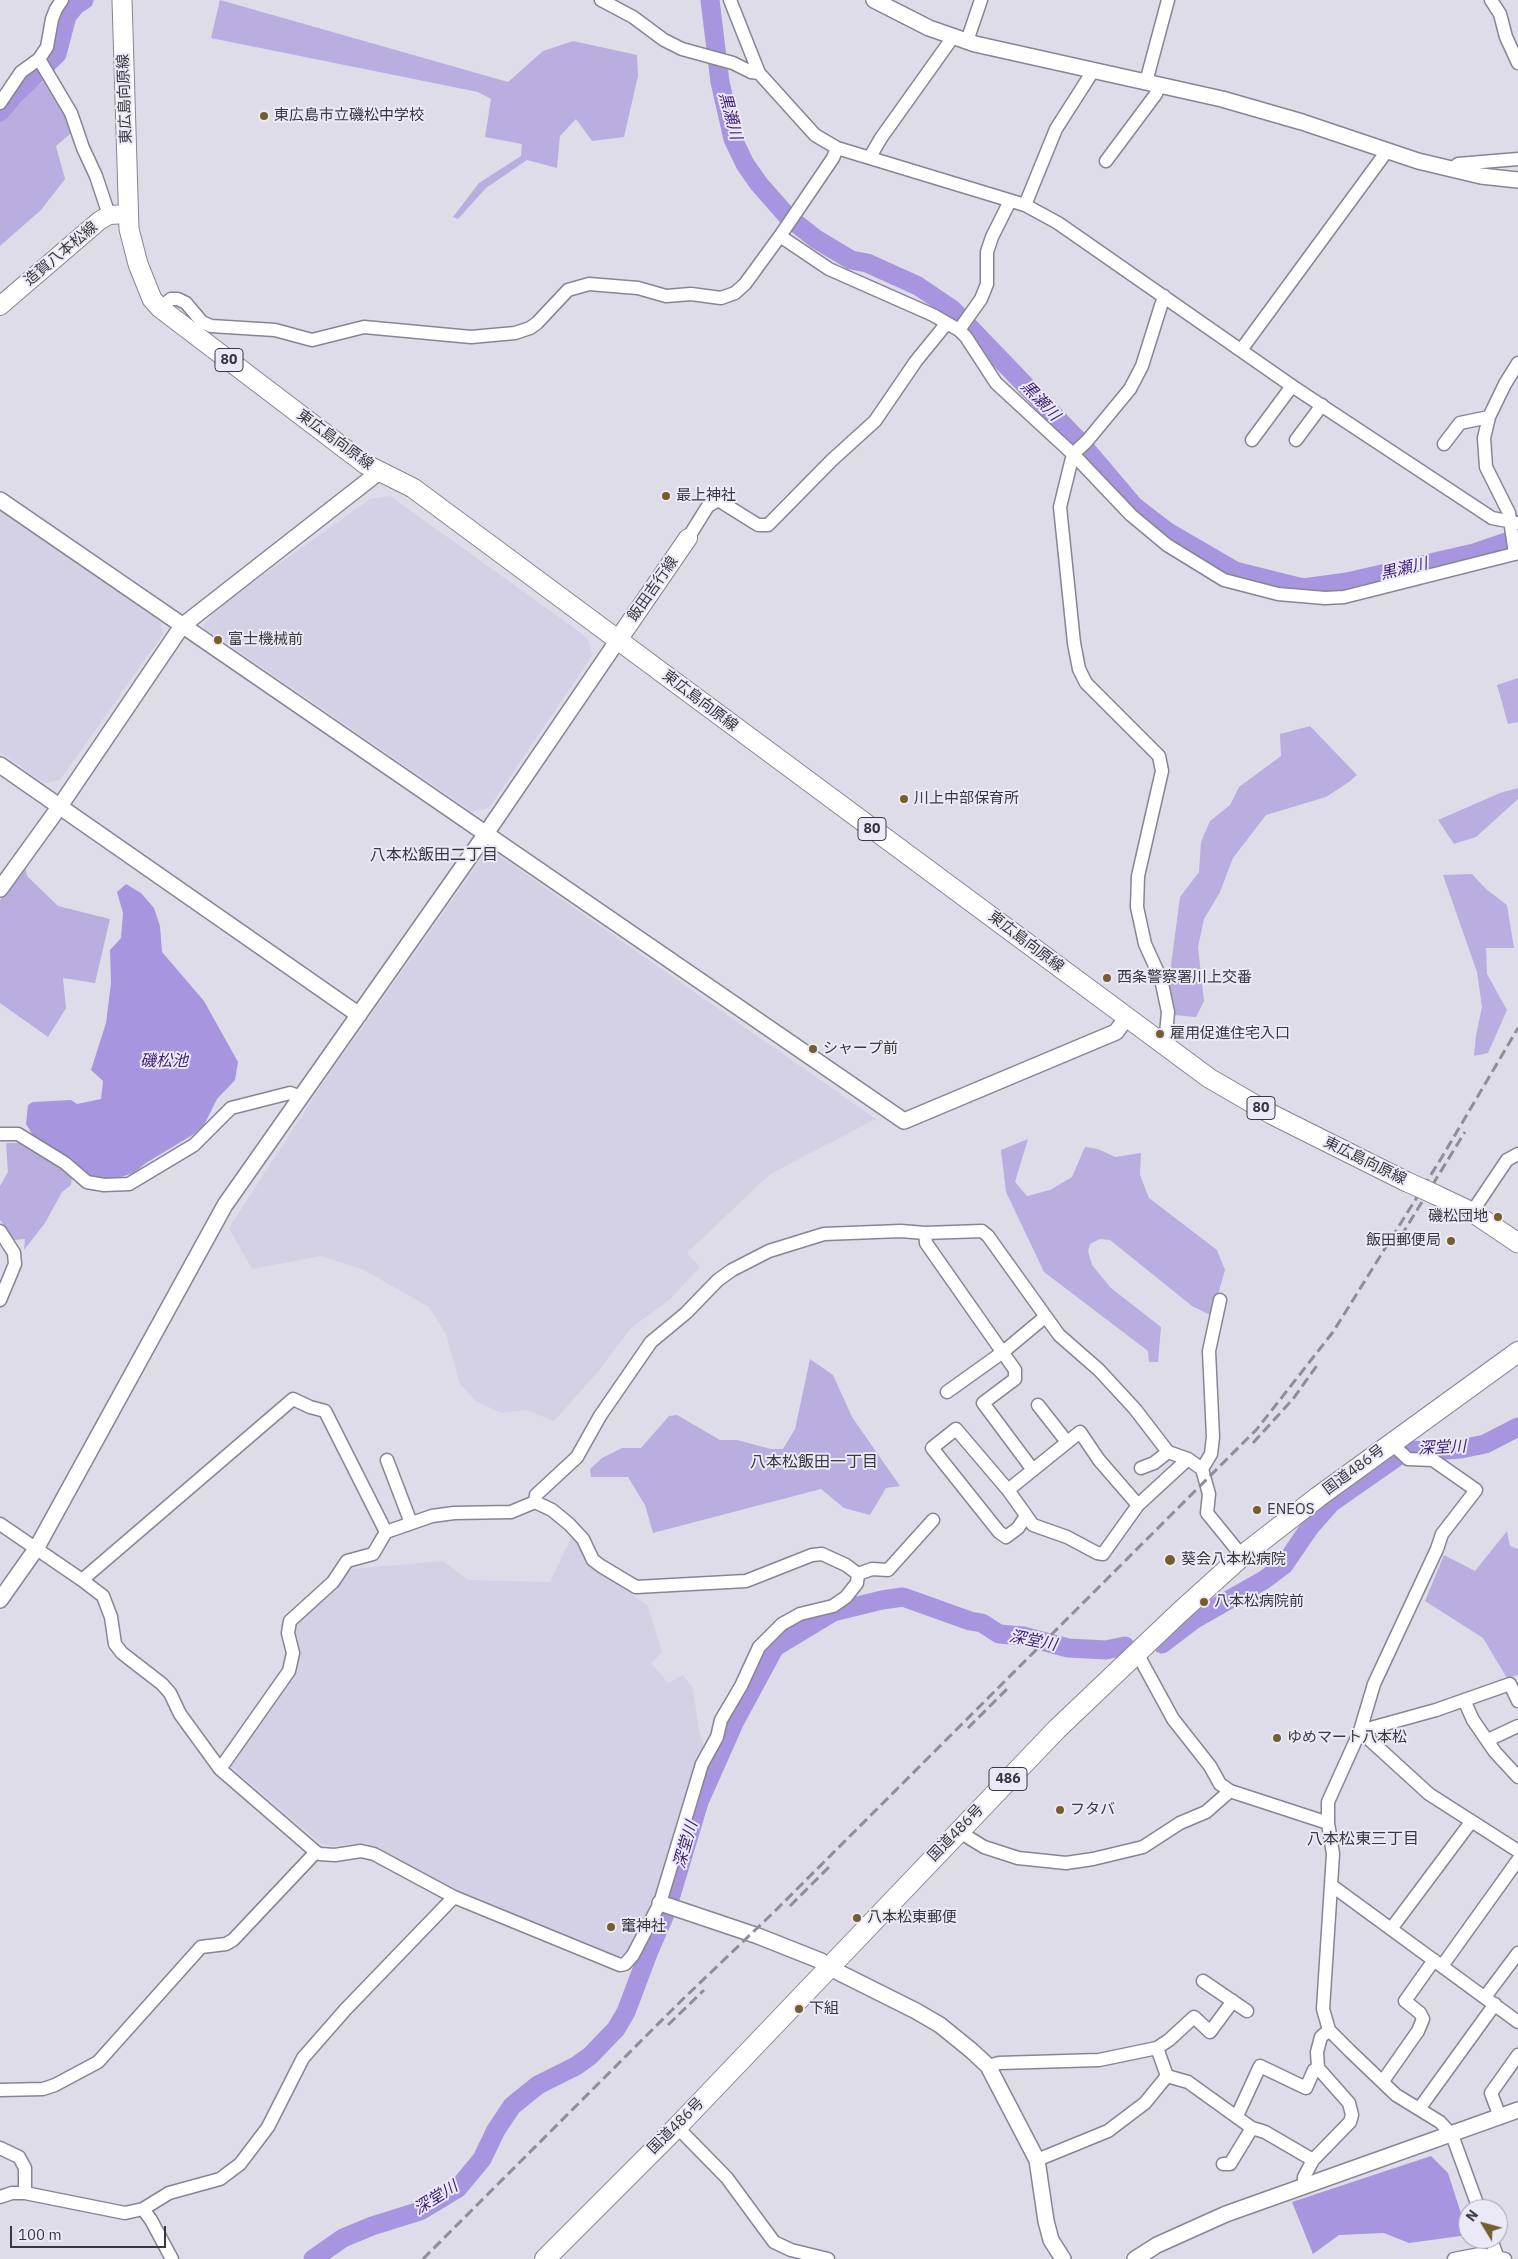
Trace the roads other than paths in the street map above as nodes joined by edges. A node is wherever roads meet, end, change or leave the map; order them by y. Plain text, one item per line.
1 (62, 0) edge
2 (122, 0) edge
3 (600, 0) edge
4 (730, 0) edge
5 (874, 0) edge
6 (981, 0) edge
7 (1168, 0) edge
8 (1491, 0) edge
9 (960, 39) junction
10 (42, 63) junction
11 (1518, 63) edge
12 (1093, 71) junction
13 (759, 73) junction
14 (1152, 83) junction
15 (5, 85) edge
16 (0, 103) edge
17 (837, 148) junction
18 (1387, 151) junction
19 (870, 158) junction
20 (1518, 159) edge
21 (1106, 161) dead end
22 (1451, 170) junction
23 (1518, 180) edge
24 (1010, 201) junction
25 (1025, 205) junction
26 (128, 214) junction
27 (109, 215) junction
28 (781, 234) junction
29 (1164, 296) junction
30 (0, 306) edge
31 (160, 308) junction
32 (947, 323) junction
33 (959, 330) junction
34 (1241, 350) junction
35 (1518, 363) edge
36 (1292, 386) junction
37 (1322, 405) junction
38 (1489, 417) junction
39 (1252, 440) dead end
40 (1296, 440) dead end
41 (1444, 444) dead end
42 (1073, 454) junction
43 (379, 472) junction
44 (0, 500) edge
45 (1513, 525) edge
46 (688, 538) joint
47 (1515, 552) edge
48 (182, 626) junction
49 (618, 640) junction
50 (0, 765) edge
51 (60, 806) junction
52 (485, 835) junction
53 (0, 889) edge
54 (359, 1015) junction
55 (1127, 1017) junction
56 (1165, 1044) junction
57 (301, 1097) junction
58 (0, 1134) edge
59 (1518, 1154) edge
60 (1472, 1212) junction
61 (0, 1231) edge
62 (925, 1233) junction
63 (1518, 1243) edge
64 (0, 1300) edge
65 (1220, 1300) dead end
66 (1045, 1317) junction
67 (1003, 1352) junction
68 (1518, 1352) edge
69 (947, 1392) dead end
70 (1038, 1405) dead end
71 (1067, 1442) junction
72 (1398, 1449) junction
73 (1168, 1452) junction
74 (1188, 1459) junction
75 (386, 1460) dead end
76 (1141, 1468) dead end
77 (1202, 1469) junction
78 (1033, 1470) junction
79 (1008, 1490) junction
80 (535, 1502) junction
81 (1138, 1504) junction
82 (1026, 1516) junction
83 (933, 1520) dead end
84 (411, 1523) junction
85 (0, 1524) edge
86 (386, 1532) junction
87 (36, 1548) junction
88 (1242, 1556) junction
89 (858, 1574) junction
90 (82, 1580) junction
91 (0, 1600) edge
92 (1137, 1652) junction
93 (1464, 1700) junction
94 (1518, 1701) edge
95 (1518, 1726) edge
96 (1360, 1731) junction
97 (1488, 1740) junction
98 (220, 1769) junction
99 (1518, 1777) edge
100 (1230, 1791) junction
101 (1472, 1822) junction
102 (1328, 1823) junction
103 (958, 1831) junction
104 (1518, 1851) edge
105 (316, 1852) junction
106 (1518, 1860) edge
107 (1331, 1885) junction
108 (454, 1897) junction
109 (665, 1904) junction
110 (1391, 1929) junction
111 (1518, 1953) edge
112 (1438, 1963) junction
113 (828, 1967) junction
114 (1203, 1981) dead end
115 (1490, 2000) junction
116 (1233, 2002) junction
117 (1247, 2011) dead end
118 (1518, 2022) edge
119 (1329, 2030) junction
120 (1157, 2048) junction
121 (1518, 2055) edge
122 (988, 2066) junction
123 (1318, 2068) junction
124 (1167, 2076) junction
125 (1383, 2081) junction
126 (0, 2090) edge
127 (1419, 2109) junction
128 (1518, 2110) edge
129 (1237, 2116) junction
130 (1500, 2116) junction
131 (676, 2126) junction
132 (1252, 2128) junction
133 (1452, 2135) junction
134 (0, 2148) edge
135 (1038, 2160) junction
136 (1313, 2160) junction
137 (1223, 2164) dead end
138 (1304, 2187) junction
139 (25, 2194) junction
140 (0, 2196) edge
141 (1476, 2199) edge
142 (143, 2209) junction
143 (1501, 2258) edge
144 (172, 2259) edge
145 (544, 2259) edge
146 (828, 2259) edge
147 (1063, 2259) edge
148 (1135, 2259) edge
149 (1454, 2259) edge

1 - 10 street
2 - 26 main road, 東広島向原線 / 80
3 - 13 street
4 - 13 street
5 - 9 street
6 - 9 street
7 - 14 street
8 - 11 street
9 - 12 street
9 - 19 street
10 - 15 street
10 - 27 street
12 - 14 street
12 - 25 street
13 - 17 street
14 - 18 street
14 - 21 street
15 - 16 street
17 - 19 street
17 - 28 street
18 - 22 street
18 - 34 street
19 - 24 street
20 - 22 street
22 - 23 street
24 - 25 street
24 - 33 street
25 - 29 street
26 - 27 main road, 造賀八本松線
26 - 31 main road, 東広島向原線 / 80
27 - 30 main road, 造賀八本松線
28 - 31 street
28 - 32 street
29 - 34 street
29 - 42 street
31 - 43 main road, 東広島向原線 / 80
32 - 33 street
32 - 46 street
33 - 42 street
34 - 36 street
35 - 38 street
36 - 37 street
36 - 39 street
37 - 40 street
37 - 45 street
38 - 41 street
38 - 45 street
42 - 47 street
42 - 56 street
43 - 48 street
43 - 49 main road, 東広島向原線 / 80
44 - 48 street
45 - 47 street
46 - 49 main road, 飯田吉行線
48 - 51 street
48 - 52 street
49 - 52 street
49 - 55 main road, 東広島向原線 / 80
50 - 51 street
51 - 53 street
51 - 54 street
52 - 54 street
52 - 55 street
54 - 57 street
55 - 56 main road, 東広島向原線 / 80
56 - 60 main road, 東広島向原線 / 80, bridge
57 - 58 street
57 - 87 street
59 - 60 street
60 - 63 main road, 東広島向原線 / 80
61 - 64 street
62 - 66 street
62 - 67 street
62 - 80 street
65 - 77 street
66 - 67 street
66 - 73 street
67 - 69 street
67 - 78 street
68 - 72 highway, 国道486号 / 486
70 - 71 street
71 - 78 street
71 - 81 street
72 - 88 highway, 国道486号 / 486
72 - 96 street
73 - 74 street
73 - 76 street
74 - 77 street
74 - 81 street
75 - 84 street
77 - 88 street
78 - 79 street
79 - 82 street
79 - 82 street
80 - 84 street
80 - 89 street
81 - 82 street
83 - 89 street
84 - 86 street
85 - 87 street
86 - 90 street
86 - 98 street
87 - 90 street
87 - 91 street
88 - 92 highway, 国道486号 / 486
89 - 109 street
90 - 98 street
92 - 100 street
92 - 103 highway, 国道486号 / 486
93 - 94 street
93 - 96 street
93 - 97 street
95 - 97 street
96 - 101 street
96 - 102 street
97 - 99 street
98 - 105 street
100 - 102 street
100 - 103 street
101 - 104 street
101 - 110 street
102 - 107 street
103 - 113 highway, 国道486号 / 486
105 - 108 street
105 - 126 street
106 - 112 street
107 - 110 street
107 - 119 street
108 - 109 street
108 - 142 street
109 - 113 street
110 - 112 street
111 - 115 street
112 - 115 street
112 - 125 street
113 - 122 street
113 - 131 highway, 国道486号 / 486
114 - 116 street
115 - 118 street
115 - 127 street
116 - 117 street
116 - 120 street
119 - 123 street
119 - 125 street
120 - 122 street
120 - 124 street
121 - 130 street
122 - 135 street
123 - 129 street
123 - 136 street
124 - 129 street
124 - 135 street
125 - 127 street
127 - 133 street
128 - 130 street
129 - 132 street
130 - 133 street
131 - 145 highway, 国道486号 / 486
131 - 146 street
132 - 136 street
132 - 137 street
133 - 138 street
133 - 141 street
134 - 139 street
135 - 147 street
136 - 138 street
138 - 148 street
139 - 140 street
139 - 142 street
142 - 144 street
143 - 149 street

